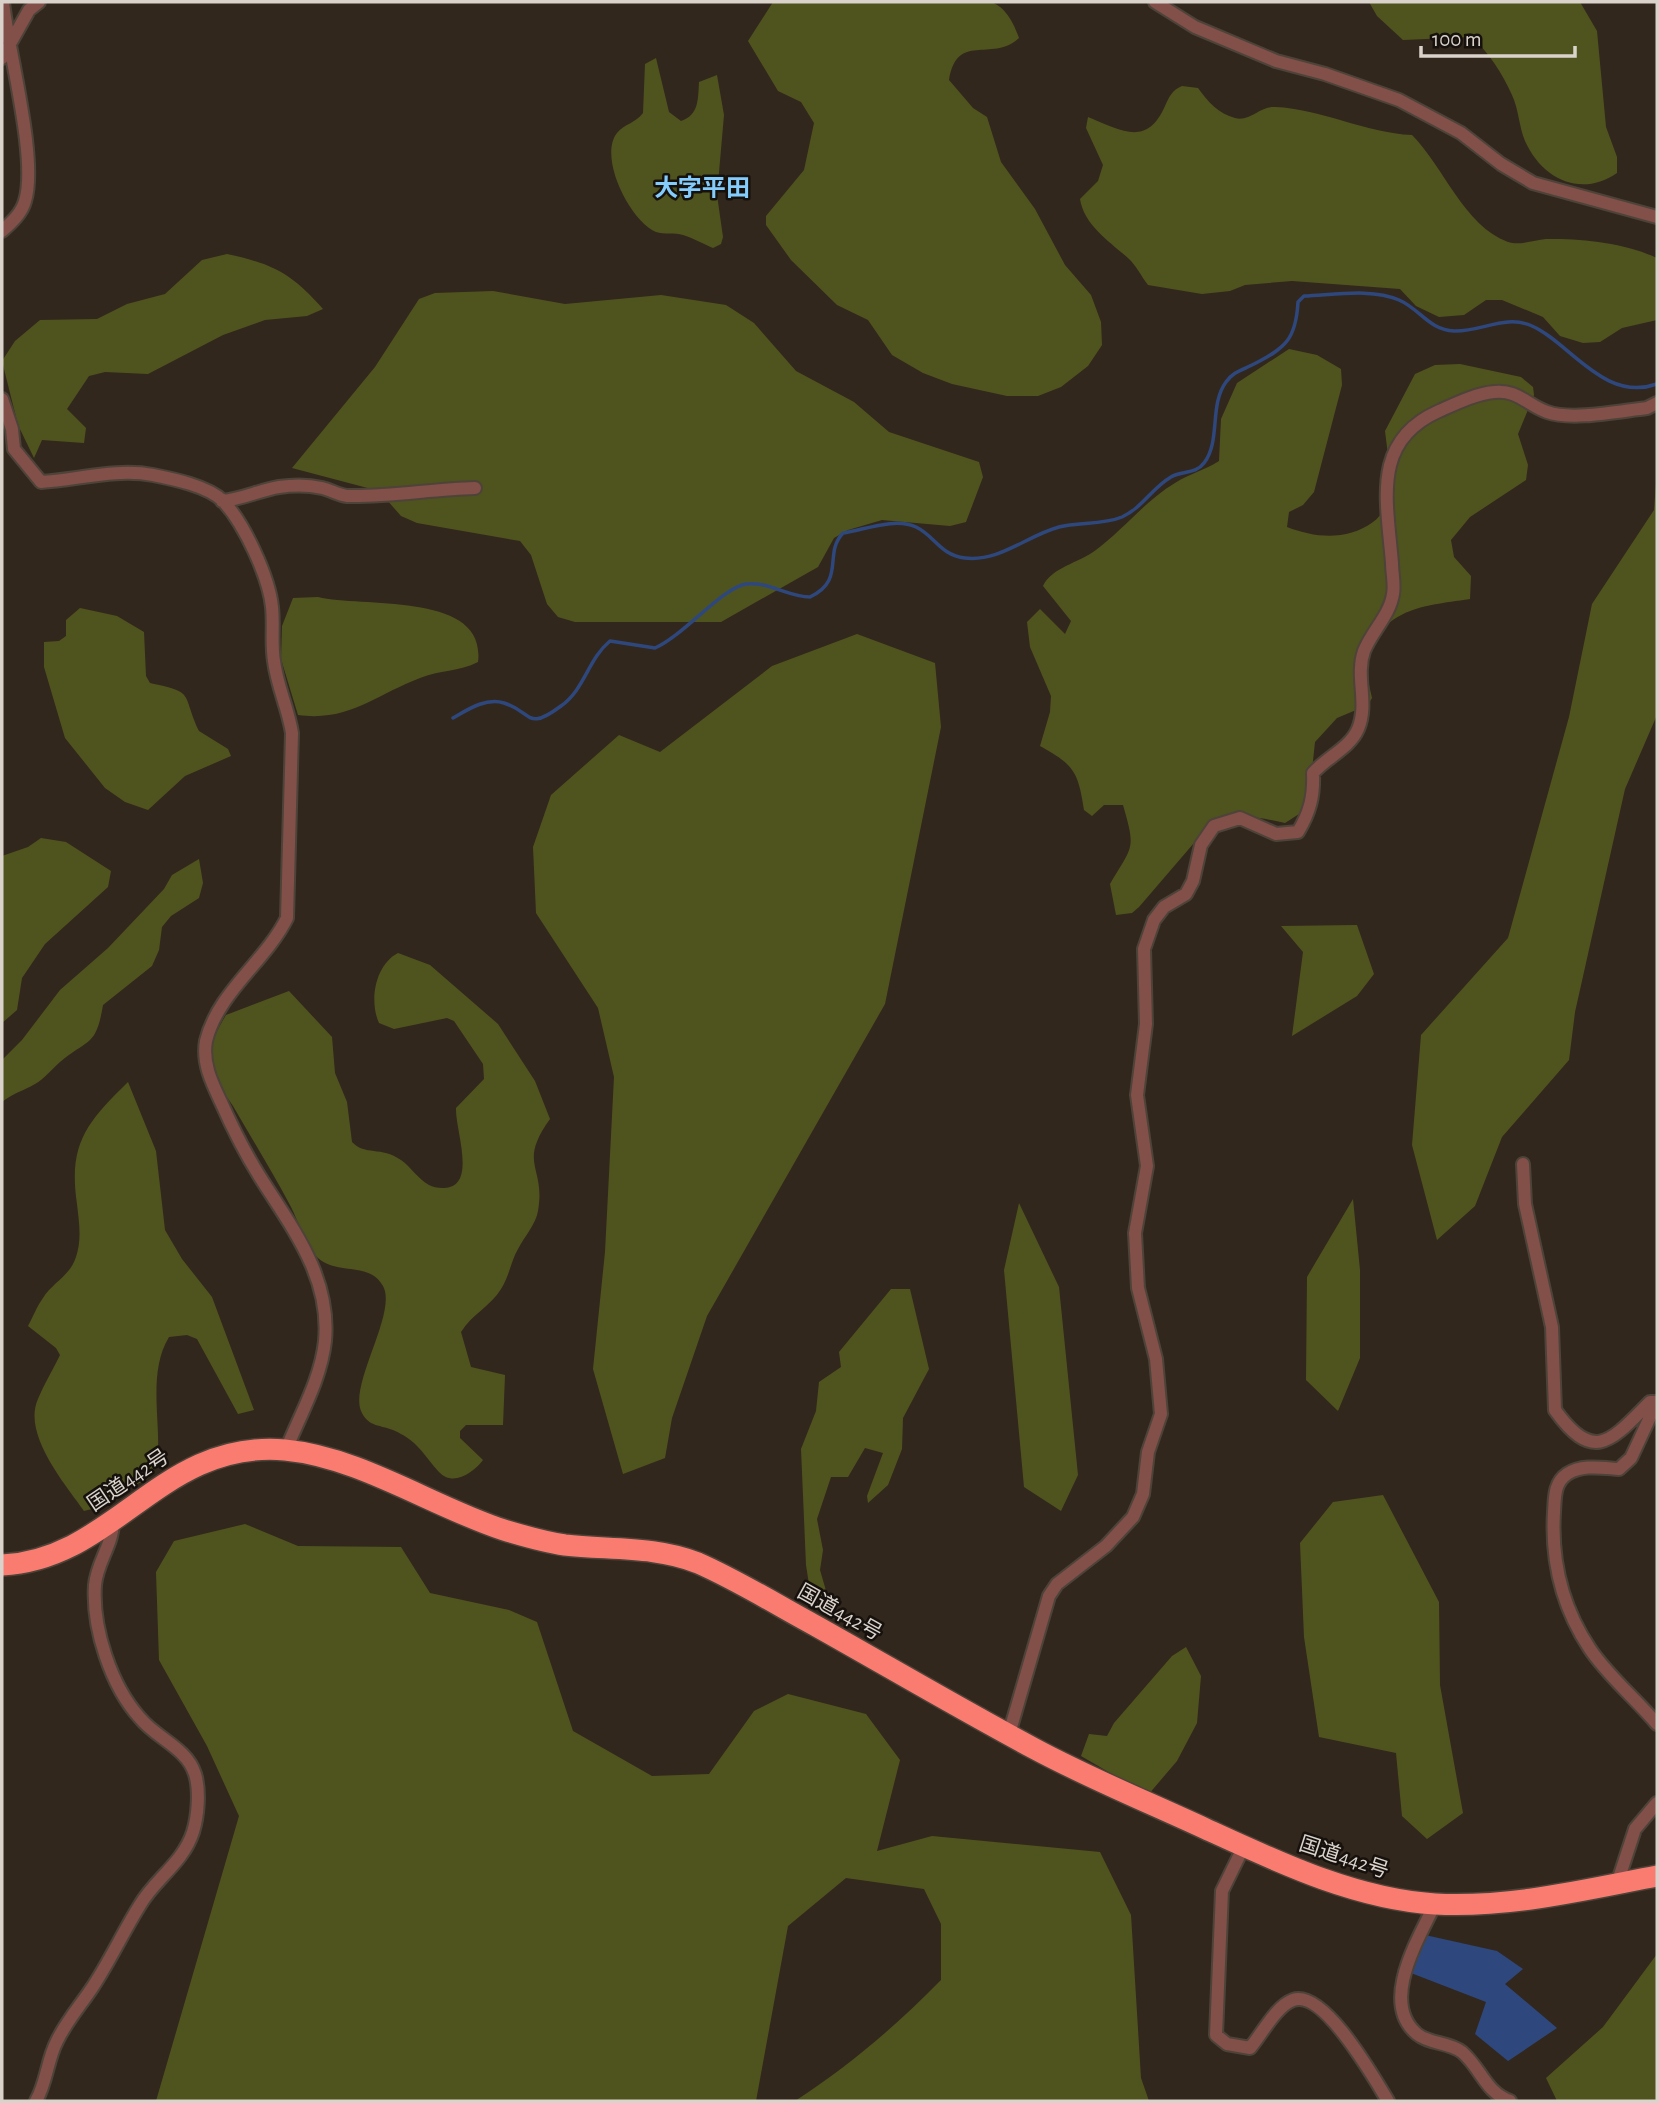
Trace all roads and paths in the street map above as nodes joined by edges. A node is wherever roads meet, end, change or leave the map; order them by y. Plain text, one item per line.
1 (3, 2) edge
2 (39, 2) edge
3 (1155, 2) edge
4 (9, 41) junction
5 (2, 58) edge
6 (1657, 217) edge
7 (2, 231) edge
8 (2, 399) edge
9 (1657, 403) edge
10 (8, 451) edge
11 (475, 488) dead end
12 (222, 501) junction
13 (1523, 1164) dead end
14 (1657, 1402) edge
15 (1657, 1411) edge
16 (286, 1450) junction
17 (113, 1519) junction
18 (2, 1564) edge
19 (1657, 1724) edge
20 (1009, 1734) junction
21 (1657, 1803) edge
22 (1244, 1846) junction
23 (1657, 1876) edge
24 (1617, 1884) junction
25 (1435, 1904) junction
26 (36, 2101) edge
27 (1388, 2101) edge
28 (1510, 2101) edge

1 - 4 street
2 - 4 street
3 - 6 street
4 - 5 street
4 - 7 street
8 - 10 street
9 - 20 street
10 - 12 street
11 - 12 street
12 - 16 street
13 - 14 street
15 - 19 street
16 - 17 highway, 国道442号
16 - 20 highway, 国道442号
17 - 18 highway, 国道442号
17 - 26 street
20 - 22 highway, 国道442号
21 - 24 street
22 - 25 highway, 国道442号
22 - 27 street
23 - 24 highway, 国道442号
24 - 25 highway, 国道442号
25 - 28 street

